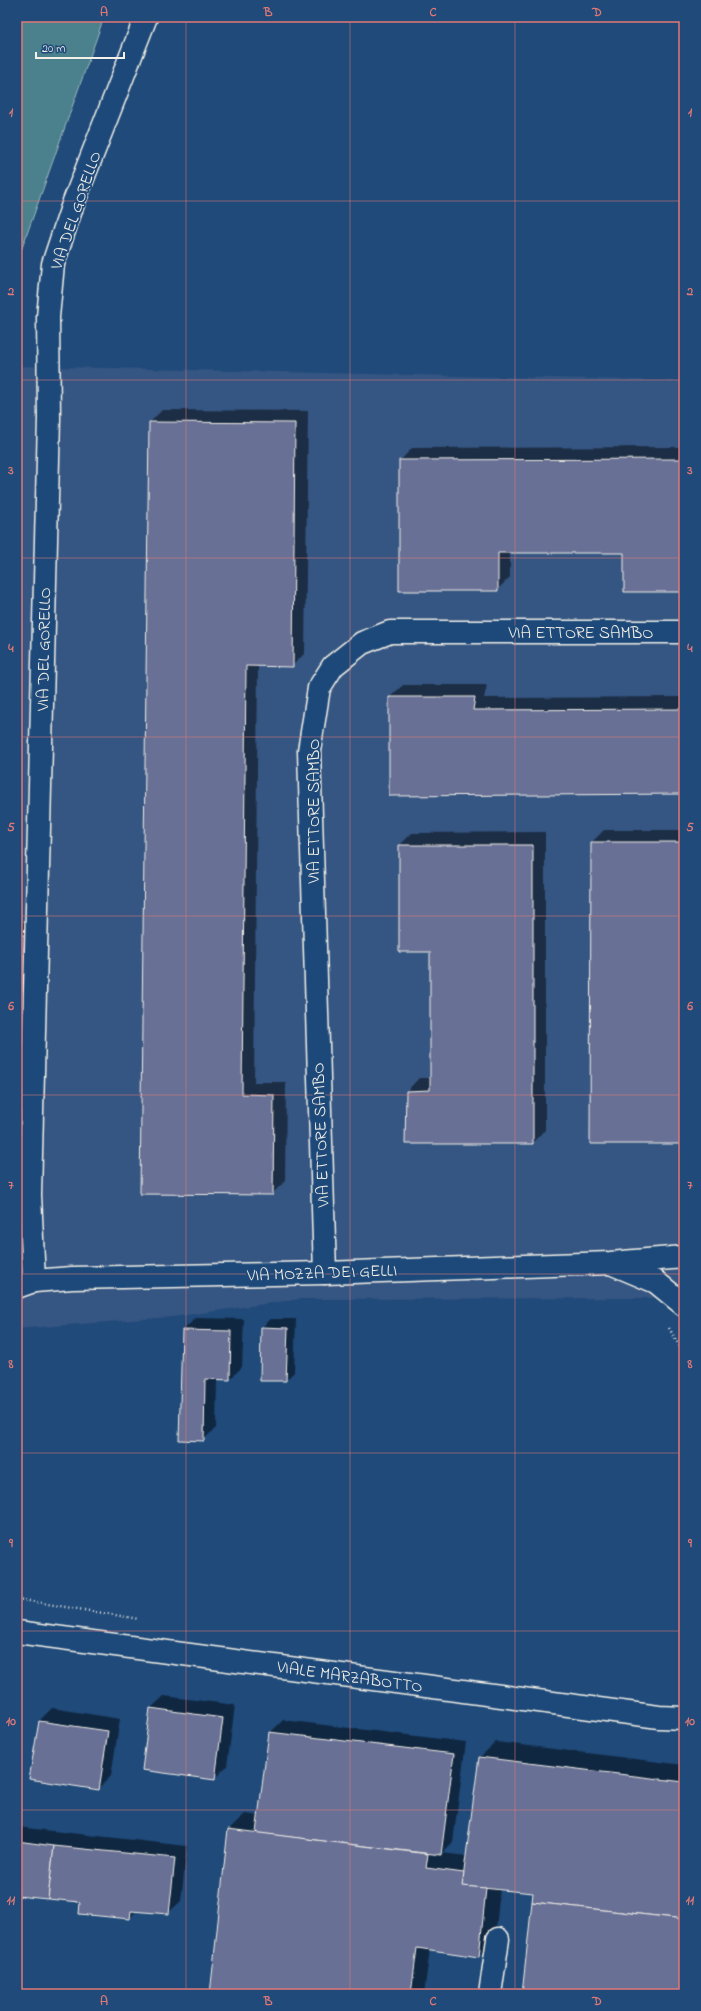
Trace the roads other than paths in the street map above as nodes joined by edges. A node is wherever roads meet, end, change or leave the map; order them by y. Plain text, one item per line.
1 (146, 17) edge
2 (684, 632) edge
3 (684, 1257) edge
4 (610, 1263) junction
5 (324, 1273) junction
6 (26, 1284) edge
7 (684, 1305) edge
8 (17, 1632) edge
9 (684, 1718) edge
10 (498, 1939) dead end
11 (490, 1994) edge

1 - 6 street, VIA DEL GORELLO
2 - 5 street, VIA ETTORE SAMBO
3 - 4 street, VIA MOZZA DEI GELLI
4 - 5 street, VIA MOZZA DEI GELLI
4 - 7 street, VIA MOZZA DEI GELLI
5 - 6 street, VIA MOZZA DEI GELLI
8 - 9 street, VIALE MARZABOTTO
10 - 11 street

